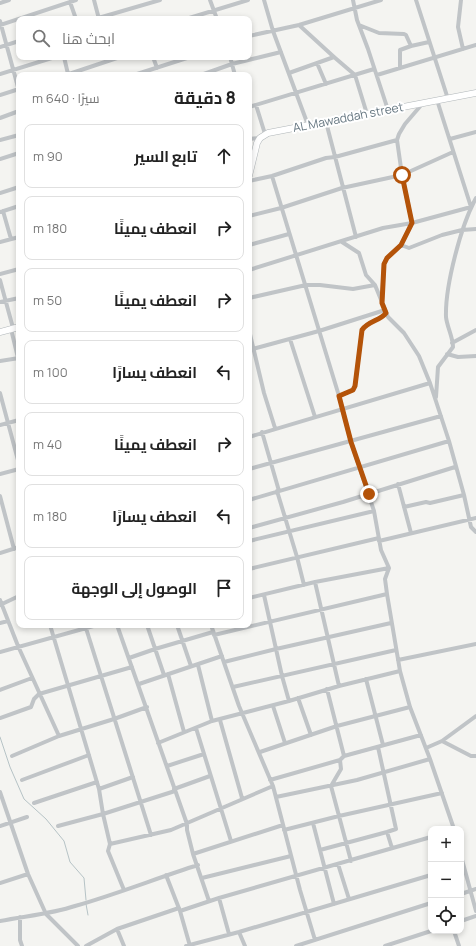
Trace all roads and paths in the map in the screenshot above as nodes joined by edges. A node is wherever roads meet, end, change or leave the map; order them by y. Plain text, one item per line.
1 (9, 0) edge
2 (76, 0) edge
3 (94, 0) edge
4 (136, 0) edge
5 (160, 0) edge
6 (210, 0) edge
7 (247, 0) edge
8 (264, 0) edge
9 (353, 0) edge
10 (381, 0) edge
11 (416, 0) edge
12 (461, 0) edge
13 (70, 2) junction
14 (0, 3) edge
15 (138, 6) junction
16 (355, 7) junction
17 (214, 10) junction
18 (23, 16) edge
19 (75, 16) edge
20 (97, 16) edge
21 (106, 16) edge
22 (195, 16) edge
23 (216, 16) edge
24 (16, 18) edge
25 (0, 23) edge
26 (299, 25) junction
27 (359, 25) junction
28 (273, 31) junction
29 (252, 35) edge
30 (16, 42) edge
31 (429, 42) junction
32 (7, 45) junction
33 (476, 45) edge
34 (411, 46) junction
35 (0, 47) edge
36 (463, 49) junction
37 (281, 52) junction
38 (334, 57) junction
39 (434, 58) junction
40 (252, 59) edge
41 (45, 60) edge
42 (64, 60) edge
43 (111, 60) edge
44 (154, 60) edge
45 (181, 60) edge
46 (231, 60) edge
47 (248, 60) edge
48 (317, 63) junction
49 (232, 64) junction
50 (400, 67) junction
51 (157, 68) junction
52 (374, 69) junction
53 (13, 70) junction
54 (66, 72) edge
55 (76, 72) edge
56 (149, 72) edge
57 (209, 72) edge
58 (234, 72) edge
59 (289, 73) junction
60 (0, 74) edge
61 (355, 75) junction
62 (376, 75) junction
63 (16, 80) edge
64 (326, 84) junction
65 (16, 91) edge
66 (297, 93) junction
67 (476, 93) edge
68 (0, 95) edge
69 (448, 98) junction
70 (437, 100) junction
71 (423, 103) junction
72 (256, 105) junction
73 (252, 106) edge
74 (388, 110) junction
75 (16, 112) edge
76 (367, 114) junction
77 (0, 118) edge
78 (326, 122) junction
79 (308, 125) junction
80 (476, 132) edge
81 (16, 136) edge
82 (262, 136) junction
83 (252, 138) edge
84 (450, 139) junction
85 (0, 140) edge
86 (397, 140) junction
87 (453, 152) junction
88 (16, 154) edge
89 (335, 157) junction
90 (0, 159) edge
91 (252, 162) edge
92 (402, 175) junction
93 (272, 176) junction
94 (252, 180) edge
95 (16, 188) edge
96 (342, 188) junction
97 (0, 193) edge
98 (476, 198) edge
99 (16, 207) edge
100 (472, 207) junction
101 (281, 208) junction
102 (1, 212) edge
103 (252, 215) edge
104 (412, 223) junction
105 (462, 230) junction
106 (476, 231) edge
107 (289, 234) junction
108 (356, 237) junction
109 (16, 238) edge
110 (11, 239) junction
111 (0, 242) edge
112 (342, 242) junction
113 (252, 244) edge
114 (401, 245) junction
115 (297, 254) junction
116 (252, 269) edge
117 (16, 270) edge
118 (0, 274) edge
119 (0, 280) edge
120 (306, 285) junction
121 (375, 285) junction
122 (252, 297) edge
123 (16, 298) edge
124 (6, 300) junction
125 (0, 302) edge
126 (382, 303) junction
127 (386, 311) junction
128 (14, 328) edge
129 (476, 330) edge
130 (320, 331) junction
131 (0, 332) edge
132 (290, 339) junction
133 (16, 340) edge
134 (452, 342) junction
135 (252, 349) edge
136 (252, 352) edge
137 (447, 354) junction
138 (476, 356) edge
139 (16, 359) edge
140 (0, 361) edge
141 (430, 383) junction
142 (0, 392) edge
143 (339, 396) junction
144 (436, 399) junction
145 (342, 410) junction
146 (441, 416) junction
147 (315, 417) junction
148 (16, 421) edge
149 (8, 423) junction
150 (0, 425) edge
151 (275, 428) junction
152 (262, 432) junction
153 (252, 436) edge
154 (449, 441) junction
155 (351, 442) junction
156 (16, 453) edge
157 (271, 463) junction
158 (360, 467) junction
159 (455, 467) junction
160 (252, 468) edge
161 (16, 470) edge
162 (0, 474) edge
163 (398, 484) junction
164 (278, 491) junction
165 (369, 494) junction
166 (464, 495) junction
167 (0, 496) edge
168 (252, 499) edge
169 (404, 507) junction
170 (374, 511) junction
171 (284, 518) junction
172 (476, 518) edge
173 (470, 520) junction
174 (252, 527) edge
175 (289, 532) junction
176 (476, 532) edge
177 (411, 533) junction
178 (379, 540) junction
179 (252, 541) edge
180 (14, 549) joint
181 (0, 553) edge
182 (297, 557) junction
183 (252, 567) edge
184 (389, 568) junction
185 (315, 582) junction
186 (304, 585) junction
187 (387, 594) junction
188 (264, 595) junction
189 (252, 597) edge
190 (16, 598) edge
191 (0, 600) edge
192 (1, 605) edge
193 (322, 610) junction
194 (8, 621) junction
195 (270, 622) junction
196 (0, 623) edge
197 (391, 623) junction
198 (252, 626) edge
199 (51, 628) edge
200 (82, 628) edge
201 (86, 628) edge
202 (118, 628) edge
203 (148, 628) edge
204 (178, 628) edge
205 (212, 628) edge
206 (242, 628) edge
207 (214, 634) junction
208 (53, 636) junction
209 (328, 637) junction
210 (182, 641) junction
211 (476, 644) edge
212 (18, 646) junction
213 (155, 649) junction
214 (276, 649) junction
215 (396, 650) junction
216 (0, 652) edge
217 (222, 656) junction
218 (129, 658) junction
219 (398, 660) junction
220 (224, 662) junction
221 (334, 664) junction
222 (198, 665) junction
223 (132, 666) junction
224 (192, 666) junction
225 (400, 671) junction
226 (166, 674) junction
227 (101, 675) junction
228 (282, 676) junction
229 (32, 678) junction
230 (366, 679) junction
231 (68, 684) junction
232 (139, 684) junction
233 (339, 686) junction
234 (233, 688) junction
235 (328, 689) junction
236 (0, 690) edge
237 (39, 694) junction
238 (298, 698) junction
239 (289, 701) junction
240 (273, 706) junction
241 (146, 707) junction
242 (410, 707) junction
243 (243, 713) junction
244 (374, 716) junction
245 (476, 716) edge
246 (0, 718) edge
247 (114, 719) junction
248 (220, 720) junction
249 (212, 721) junction
250 (337, 726) junction
251 (196, 728) junction
252 (81, 729) junction
253 (184, 732) junction
254 (421, 734) junction
255 (311, 735) junction
256 (59, 736) junction
257 (442, 741) junction
258 (158, 743) junction
259 (285, 743) junction
260 (383, 745) junction
261 (378, 747) junction
262 (426, 748) junction
263 (260, 752) junction
264 (204, 754) junction
265 (89, 755) junction
266 (12, 756) dead end
267 (344, 756) junction
268 (476, 756) edge
269 (430, 759) junction
270 (340, 760) junction
271 (167, 766) junction
272 (383, 773) junction
273 (210, 776) junction
274 (133, 777) junction
275 (22, 780) dead end
276 (270, 780) junction
277 (97, 782) junction
278 (273, 786) junction
279 (331, 786) junction
280 (99, 790) junction
281 (174, 790) junction
282 (0, 792) edge
283 (442, 793) junction
284 (276, 797) junction
285 (242, 798) junction
286 (140, 801) junction
287 (34, 803) dead end
288 (391, 804) junction
289 (220, 808) junction
290 (103, 814) junction
291 (339, 816) junction
292 (27, 817) dead end
293 (11, 822) junction
294 (312, 823) junction
295 (187, 824) junction
296 (0, 826) edge
297 (58, 826) dead end
298 (453, 826) edge
299 (283, 828) junction
300 (388, 832) junction
301 (151, 835) junction
302 (428, 839) edge
303 (231, 841) junction
304 (110, 844) junction
305 (346, 844) junction
306 (392, 848) junction
307 (320, 850) junction
308 (194, 854) junction
309 (291, 856) junction
310 (351, 861) junction
311 (338, 864) junction
312 (198, 865) junction
313 (325, 868) junction
314 (464, 870) edge
315 (28, 874) junction
316 (166, 875) junction
317 (296, 876) junction
318 (428, 876) edge
319 (202, 878) junction
320 (0, 883) edge
321 (476, 889) edge
322 (124, 890) junction
323 (471, 891) junction
324 (464, 893) edge
325 (219, 898) junction
326 (349, 899) junction
327 (209, 901) junction
328 (334, 904) junction
329 (428, 904) edge
330 (179, 909) junction
331 (306, 911) junction
332 (476, 911) edge
333 (46, 914) junction
334 (476, 916) edge
335 (20, 917) junction
336 (464, 920) edge
337 (0, 921) edge
338 (117, 929) junction
339 (240, 932) junction
340 (428, 932) edge
341 (229, 934) junction
342 (455, 934) edge
343 (315, 940) junction
344 (22, 946) edge
345 (78, 946) edge
346 (86, 946) edge
347 (124, 946) edge
348 (189, 946) edge
349 (245, 946) edge
350 (298, 946) edge
351 (385, 946) edge
352 (459, 946) edge

1 - 14 street
2 - 13 street
3 - 20 street
4 - 15 street
5 - 15 street
6 - 17 street
7 - 17 street
8 - 28 street
9 - 16 street
10 - 16 street
11 - 31 street
12 - 36 street
13 - 18 street
13 - 19 street
15 - 21 street
16 - 26 street
16 - 27 street
17 - 22 street
17 - 23 street
24 - 25 street
25 - 32 street
26 - 28 street
26 - 38 street
27 - 34 street
27 - 52 street
28 - 29 street
28 - 37 street
30 - 32 street
31 - 34 street
31 - 39 street
32 - 35 street
32 - 53 street
33 - 36 street
34 - 50 street
36 - 39 street
37 - 40 street
37 - 59 street
38 - 48 street
38 - 61 street
39 - 50 street
39 - 69 street
41 - 53 street
42 - 54 street
43 - 55 street
44 - 51 street
45 - 51 street
46 - 49 street
47 - 49 street
48 - 59 street
48 - 64 street
49 - 57 street
49 - 58 street
50 - 62 street
51 - 56 street
52 - 61 street
52 - 62 street
53 - 60 street
53 - 63 street
59 - 66 street
61 - 64 street
61 - 76 street
62 - 74 street
64 - 66 street
65 - 68 street
66 - 72 street
66 - 79 street
67 - 69 street, AL Mawaddah street
69 - 70 street, AL Mawaddah street
70 - 71 street, AL Mawaddah street
70 - 84 street
71 - 74 street, AL Mawaddah street
71 - 86 street
72 - 73 street
72 - 82 street
74 - 76 street, AL Mawaddah street
75 - 77 street
76 - 78 street, AL Mawaddah street
78 - 79 street, AL Mawaddah street
78 - 89 street
79 - 82 street, AL Mawaddah street
80 - 84 street
81 - 85 street
82 - 83 street
82 - 91 street
84 - 87 street
86 - 89 street
86 - 92 street
87 - 92 street
87 - 100 street
88 - 90 street
89 - 93 street
89 - 96 street
92 - 96 street
92 - 104 street
93 - 94 street
93 - 101 street
95 - 97 street
96 - 101 street
96 - 108 street
98 - 100 street
99 - 102 street
100 - 104 street
100 - 105 street
101 - 103 street
101 - 107 street
102 - 110 street
104 - 108 street
104 - 114 street
105 - 106 street
105 - 114 street
105 - 134 street
107 - 113 street
107 - 115 street
108 - 112 street
109 - 110 street
110 - 111 street
112 - 115 street
112 - 121 street
114 - 126 street
115 - 116 street
115 - 120 street
117 - 118 street
119 - 124 street
120 - 121 street
120 - 122 street
120 - 130 street
121 - 126 street
123 - 124 street
124 - 125 street
124 - 128 street
126 - 127 street
127 - 130 street
127 - 141 street
127 - 143 street
128 - 131 street
128 - 133 street
129 - 134 street
130 - 132 street
130 - 143 street
132 - 135 street
132 - 147 street
134 - 137 street
136 - 151 street
137 - 138 street
137 - 144 street
139 - 140 street
141 - 144 street
141 - 145 street
142 - 149 street
143 - 145 street
144 - 146 street
145 - 147 street
145 - 155 street
146 - 154 street
146 - 155 street
147 - 151 street
148 - 149 street
149 - 150 street
149 - 156 street
151 - 152 street
152 - 153 street
152 - 157 street
154 - 158 street
154 - 159 street
155 - 157 street
155 - 158 street
157 - 160 street
157 - 164 street
158 - 164 street
158 - 165 street
159 - 163 street
159 - 166 street
161 - 162 street
163 - 165 street
163 - 169 street
164 - 168 street
164 - 171 street
165 - 170 street
165 - 171 street
166 - 169 street
166 - 173 street
167 - 180 street
169 - 177 street
170 - 175 street
170 - 178 street
171 - 174 street
171 - 175 street
172 - 173 street
173 - 176 street
173 - 177 street
175 - 179 street
175 - 182 street
177 - 178 street
178 - 182 street
178 - 184 street
180 - 181 street
182 - 183 street
182 - 186 street
184 - 185 street
184 - 187 street
185 - 186 street
185 - 193 street
186 - 188 street
187 - 193 street
187 - 197 street
188 - 189 street
188 - 195 street
190 - 192 street
191 - 192 street
192 - 194 street
193 - 195 street
193 - 209 street
194 - 196 street
194 - 212 street
195 - 198 street
195 - 214 street
197 - 209 street
197 - 215 street
199 - 208 street
200 - 208 street
201 - 227 street
202 - 218 street
203 - 213 street
204 - 210 street
205 - 207 street
206 - 207 street
207 - 210 street
207 - 217 street
208 - 212 street
208 - 231 street
209 - 214 street
209 - 221 street
210 - 213 street
210 - 224 street
211 - 219 street
212 - 216 street
212 - 229 street
213 - 218 street
213 - 226 street
214 - 220 street
214 - 228 street
215 - 219 street
215 - 221 street
217 - 220 street
217 - 222 street
218 - 223 street
219 - 225 street
220 - 234 street
221 - 228 street
221 - 233 street
222 - 224 street
222 - 249 street
223 - 227 street
223 - 232 street
224 - 226 street
225 - 230 street
225 - 242 street
226 - 232 street
226 - 253 street
227 - 231 street
227 - 247 street
228 - 234 street
228 - 239 street
229 - 236 street
229 - 237 street
230 - 233 street
230 - 244 street
231 - 237 street
231 - 252 street
232 - 241 street
233 - 235 street
234 - 243 street
235 - 238 street
235 - 250 street
237 - 246 street
237 - 256 street
238 - 239 street
238 - 255 street
239 - 240 street
240 - 243 street
240 - 259 street
241 - 247 street
241 - 258 street
242 - 244 street
242 - 254 street
243 - 248 street
243 - 263 street
244 - 250 street
244 - 260 street
245 - 257 street
247 - 252 street
247 - 274 street
248 - 249 street
248 - 285 street
249 - 251 street
250 - 255 street
250 - 267 street
251 - 253 street
251 - 264 street
252 - 256 street
252 - 265 street
253 - 258 street
254 - 260 street
254 - 262 street
255 - 259 street
256 - 266 street
257 - 262 street
257 - 268 street
258 - 271 street
259 - 263 street
260 - 261 street
261 - 267 street
261 - 272 street
262 - 269 street
263 - 276 street
264 - 271 street
264 - 273 street
265 - 275 street
265 - 277 street
267 - 270 street
269 - 272 street
269 - 283 street
270 - 276 street
270 - 279 street
271 - 281 street
272 - 279 street
272 - 288 street
273 - 281 street
273 - 289 street
274 - 280 street
274 - 286 street
276 - 278 street
277 - 280 street
277 - 287 street
278 - 284 street
278 - 285 street
279 - 284 street
279 - 291 street
280 - 290 street
281 - 286 street
281 - 295 street
282 - 293 street
283 - 288 street
283 - 298 street
284 - 299 street
285 - 289 street
286 - 290 street
286 - 301 street
288 - 291 street
288 - 300 street
289 - 295 street
289 - 303 street
290 - 297 street
290 - 304 street
291 - 294 street
291 - 305 street
292 - 293 street
293 - 296 street
293 - 315 street
294 - 299 street
294 - 307 street
295 - 301 street
295 - 308 street
299 - 303 street
299 - 309 street
300 - 305 street
300 - 306 street
301 - 304 street
302 - 306 street
303 - 308 street
304 - 322 street
305 - 307 street
305 - 310 street
306 - 310 street
307 - 313 street
308 - 312 street
309 - 317 street
309 - 319 street
310 - 311 street
311 - 313 street
311 - 326 street
312 - 316 street
312 - 319 street
313 - 317 street
313 - 328 street
314 - 323 street
315 - 320 street
315 - 333 street
316 - 322 street
316 - 330 street
317 - 325 street
317 - 331 street
318 - 326 street
319 - 327 street
321 - 323 street
322 - 333 street
323 - 324 street
323 - 332 street
325 - 327 street
325 - 341 street
326 - 328 street
327 - 330 street
328 - 331 street
329 - 343 street
330 - 338 street
330 - 348 street
331 - 339 street
331 - 343 street
333 - 335 street
333 - 345 street
334 - 336 street
335 - 337 street
335 - 344 street
338 - 346 street
338 - 347 street
339 - 341 street
339 - 349 street
340 - 351 street
341 - 348 street
342 - 352 street
343 - 350 street

